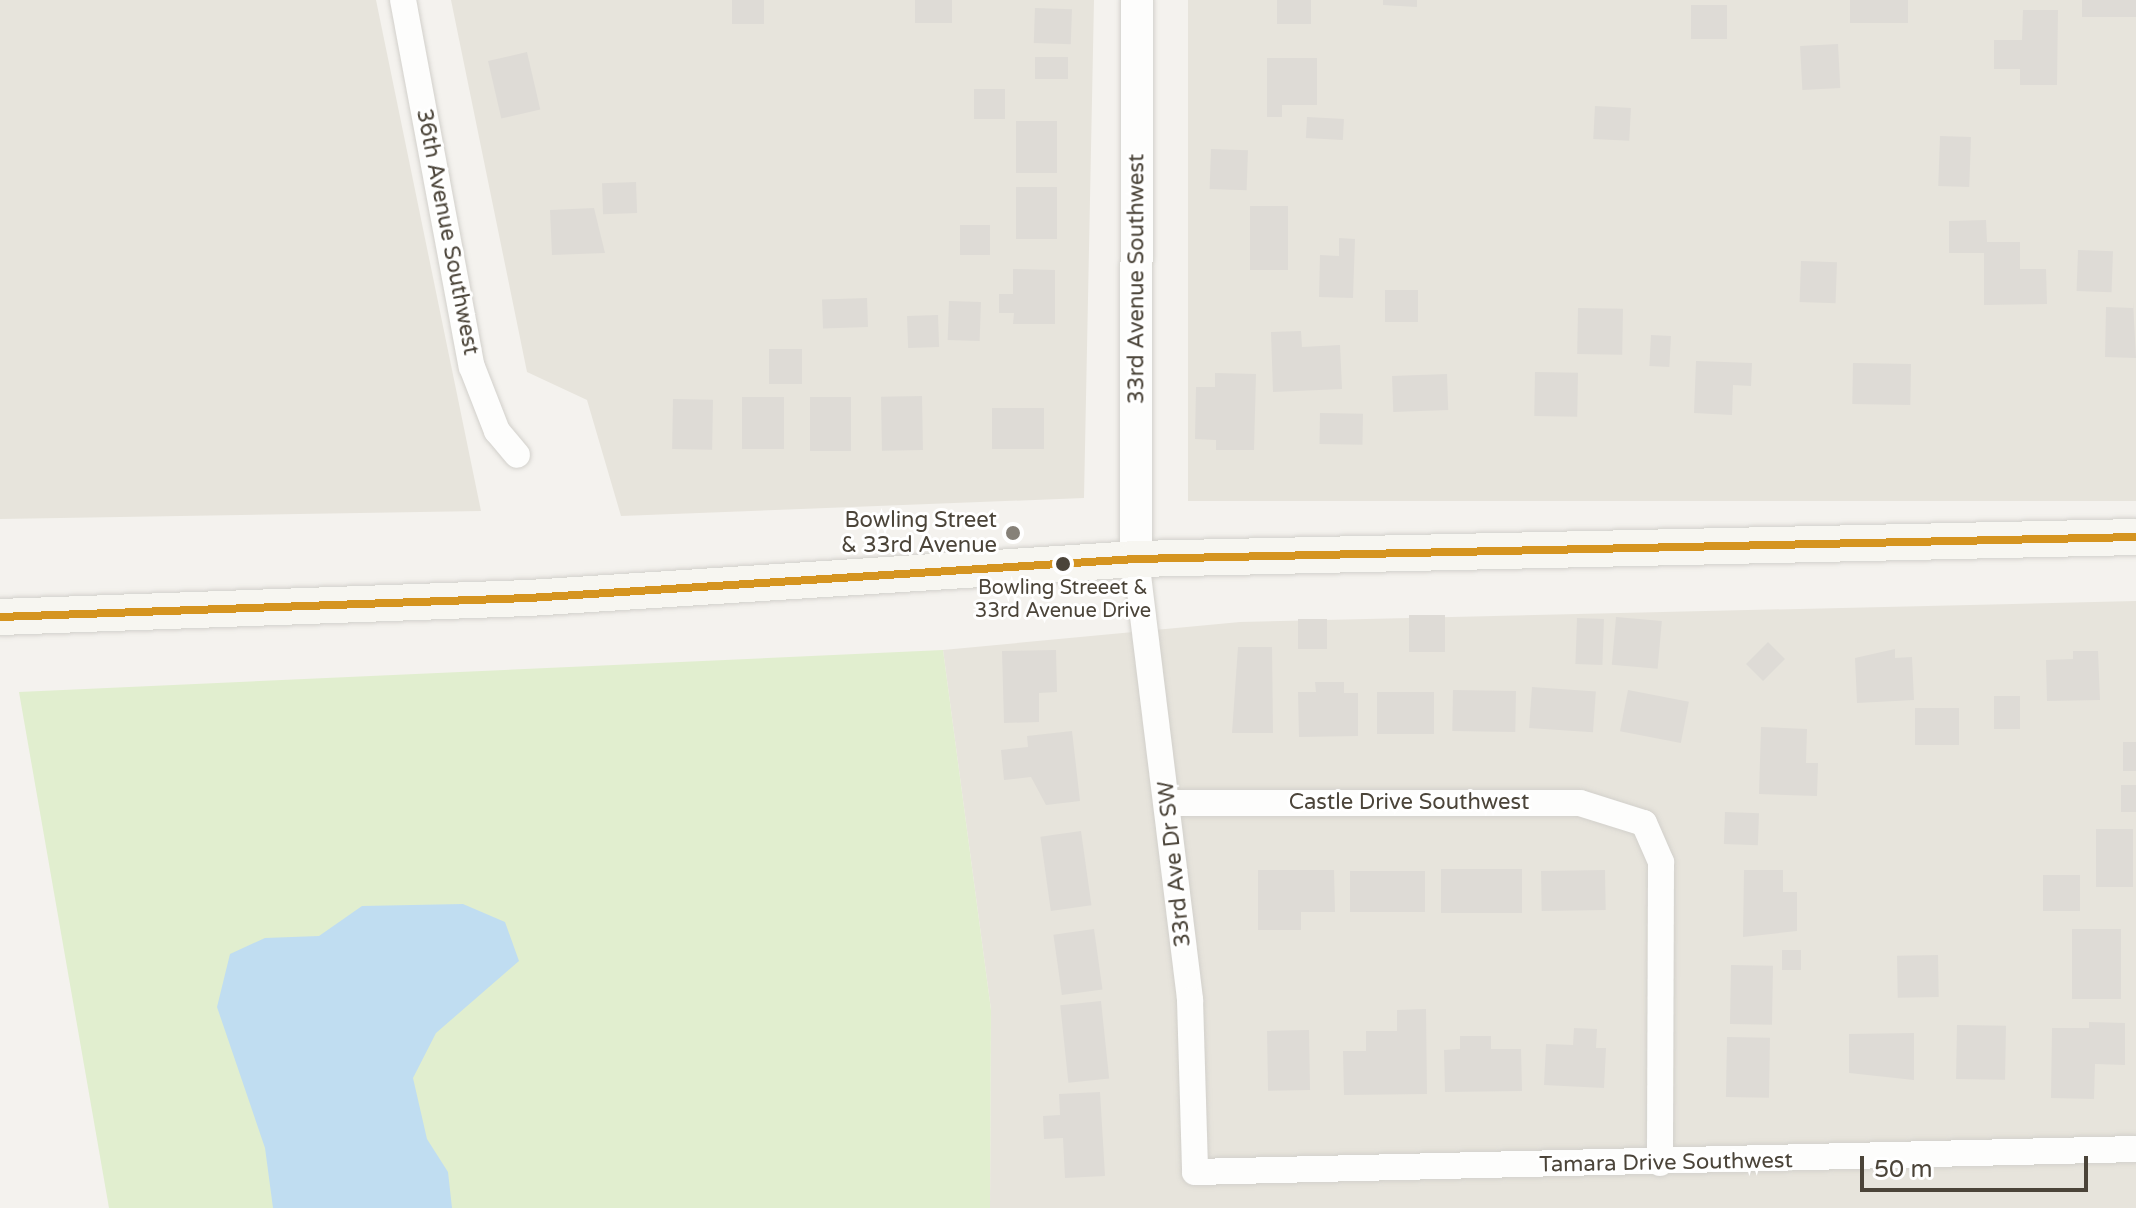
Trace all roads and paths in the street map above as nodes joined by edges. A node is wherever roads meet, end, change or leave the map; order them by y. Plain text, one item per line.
1 (403, 0) edge
2 (1137, 0) edge
3 (517, 455) dead end
4 (2136, 537) edge
5 (1136, 559) junction
6 (18, 617) edge
7 (1169, 803) junction
8 (2136, 1149) edge
9 (1660, 1163) junction
10 (1195, 1172) joint

1 - 3 street, 36th Avenue Southwest
2 - 5 street, 33rd Avenue Southwest
4 - 5 main road
5 - 6 main road
5 - 7 street, 33rd Ave Dr SW
7 - 9 street, Castle Drive Southwest
7 - 10 street, 33rd Ave Dr SW
8 - 9 street, Tamara Drive Southwest
9 - 10 street, Tamara Drive Southwest

